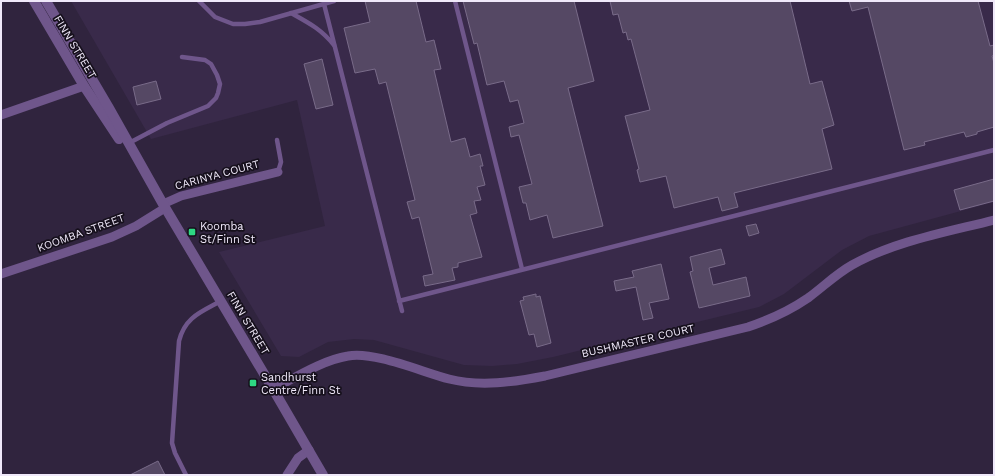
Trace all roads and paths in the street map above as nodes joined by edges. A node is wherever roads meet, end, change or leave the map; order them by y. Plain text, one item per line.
1 (34, 1) edge
2 (46, 1) edge
3 (199, 1) edge
4 (334, 1) edge
5 (455, 1) edge
6 (324, 4) junction
7 (291, 13) junction
8 (335, 46) junction
9 (182, 57) dead end
10 (89, 83) junction
11 (1, 115) edge
12 (276, 140) dead end
13 (129, 143) junction
14 (994, 150) edge
15 (278, 172) joint
16 (164, 206) junction
17 (994, 220) edge
18 (522, 270) junction
19 (1, 274) edge
20 (221, 301) junction
21 (399, 301) junction
22 (402, 311) dead end
23 (273, 389) junction
24 (309, 450) junction
25 (186, 475) edge
26 (287, 475) edge
27 (323, 475) edge

1 - 10 street, FINN STREET
2 - 10 street, FINN STREET
3 - 7 lane
4 - 6 lane
5 - 18 lane
6 - 7 lane
6 - 8 lane
7 - 8 lane
8 - 21 lane
9 - 13 lane
10 - 11 street
10 - 13 street, FINN STREET
10 - 16 street, FINN STREET
12 - 15 lane
13 - 16 street, FINN STREET
14 - 18 lane
15 - 16 street, CARINYA COURT
16 - 19 street, KOOMBA STREET
16 - 20 street, FINN STREET
17 - 23 street, BUSHMASTER COURT
18 - 21 lane
20 - 23 street, FINN STREET
20 - 25 lane
21 - 22 lane
23 - 24 street, FINN STREET
24 - 26 street
24 - 27 street, FINN STREET

